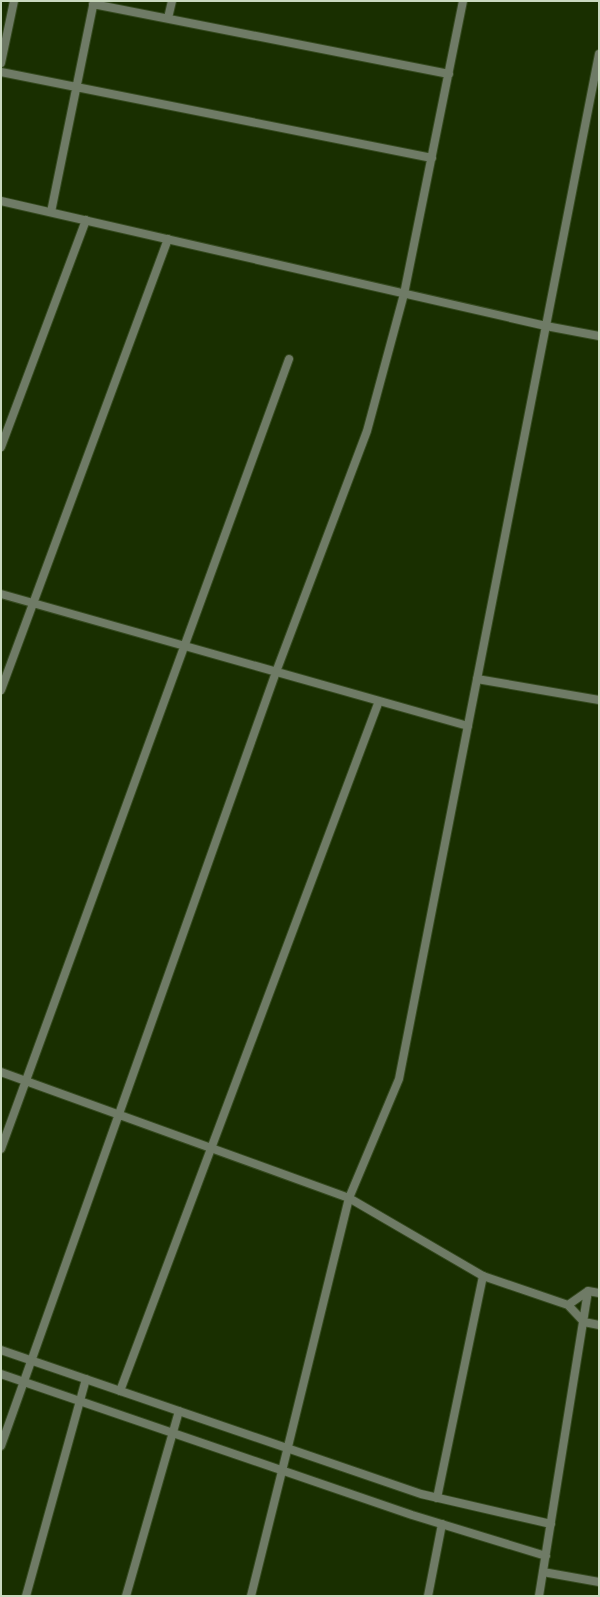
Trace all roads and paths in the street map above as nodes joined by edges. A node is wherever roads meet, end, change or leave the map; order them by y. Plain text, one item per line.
1 (14, 1) edge
2 (172, 1) edge
3 (463, 1) edge
4 (94, 2) edge
5 (168, 18) junction
6 (599, 54) edge
7 (1, 63) edge
8 (1, 72) edge
9 (449, 74) junction
10 (76, 87) junction
11 (432, 158) junction
12 (1, 201) edge
13 (51, 212) junction
14 (86, 220) junction
15 (168, 239) junction
16 (404, 294) junction
17 (546, 326) junction
18 (599, 336) edge
19 (289, 359) dead end
20 (1, 447) edge
21 (1, 594) edge
22 (33, 603) junction
23 (185, 646) junction
24 (276, 672) junction
25 (477, 679) junction
26 (1, 690) edge
27 (599, 700) edge
28 (379, 701) junction
29 (468, 726) junction
30 (1, 1072) edge
31 (26, 1081) junction
32 (119, 1115) junction
33 (212, 1148) junction
34 (1, 1149) edge
35 (349, 1198) junction
36 (483, 1276) junction
37 (588, 1291) junction
38 (599, 1293) edge
39 (568, 1305) junction
40 (584, 1322) junction
41 (599, 1325) edge
42 (1, 1350) edge
43 (32, 1360) junction
44 (1, 1374) edge
45 (86, 1378) junction
46 (24, 1382) junction
47 (120, 1391) junction
48 (80, 1401) junction
49 (178, 1411) junction
50 (172, 1433) junction
51 (1, 1446) edge
52 (287, 1448) junction
53 (282, 1470) junction
54 (437, 1498) junction
55 (442, 1524) junction
56 (551, 1524) junction
57 (546, 1556) junction
58 (543, 1572) junction
59 (599, 1582) edge
60 (26, 1596) edge
61 (126, 1596) edge
62 (251, 1596) edge
63 (428, 1596) edge
64 (539, 1596) edge

1 - 7 street
2 - 5 street
3 - 9 street
4 - 5 street
4 - 10 street
5 - 9 street
6 - 17 street
8 - 10 street
9 - 11 street
10 - 11 street
10 - 13 street
11 - 16 street
12 - 13 street
13 - 14 street
14 - 15 street
14 - 20 street
15 - 16 street
15 - 22 street
16 - 17 street
16 - 24 street
17 - 18 street
17 - 25 street
19 - 23 street
21 - 22 street
22 - 23 street
22 - 26 street
23 - 24 street
23 - 31 street
24 - 28 street
24 - 32 street
25 - 27 street
25 - 29 street
28 - 29 street
28 - 33 street
29 - 35 street
30 - 31 street
31 - 32 street
31 - 34 street
32 - 33 street
32 - 43 street
33 - 35 street
33 - 47 street
35 - 36 street
35 - 52 street
36 - 39 street
36 - 54 street
37 - 38 street
37 - 39 street
37 - 40 street
39 - 40 street
40 - 41 street
40 - 56 street
42 - 43 street
43 - 45 street
43 - 46 street
44 - 46 street
45 - 47 street
45 - 48 street
46 - 48 street
46 - 51 street
47 - 49 street
48 - 50 street
48 - 60 street
49 - 50 street
49 - 52 street
50 - 53 street
50 - 61 street
52 - 53 street
52 - 54 street
53 - 55 street
53 - 62 street
54 - 56 street
55 - 57 street
55 - 63 street
56 - 57 street
57 - 58 street
58 - 59 street
58 - 64 street

